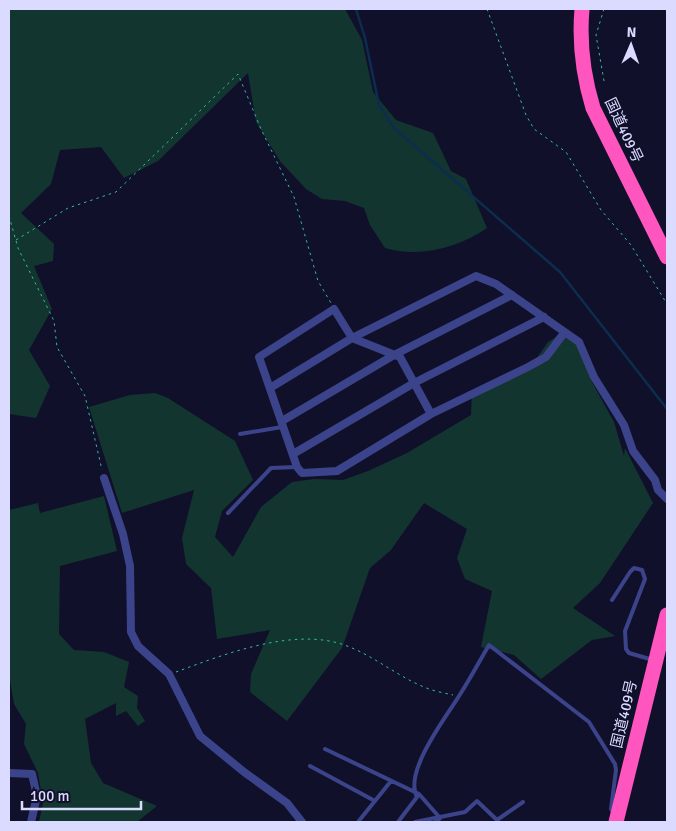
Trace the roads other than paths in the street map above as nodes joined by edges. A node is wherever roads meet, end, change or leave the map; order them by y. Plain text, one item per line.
1 (582, 9) edge
2 (667, 257) edge
3 (512, 294) junction
4 (544, 318) junction
5 (564, 334) junction
6 (352, 338) junction
7 (394, 355) junction
8 (414, 383) junction
9 (270, 388) junction
10 (431, 414) junction
11 (283, 424) junction
12 (240, 434) dead end
13 (293, 454) junction
14 (297, 467) junction
15 (104, 478) road end
16 (667, 499) edge
17 (228, 513) dead end
18 (612, 600) dead end
19 (667, 615) edge
20 (655, 660) junction
21 (325, 749) dead end
22 (310, 766) dead end
23 (9, 773) edge
24 (391, 781) junction
25 (415, 793) junction
26 (375, 801) junction
27 (523, 802) dead end
28 (440, 818) junction
29 (617, 819) edge
30 (31, 822) edge
31 (302, 822) edge
32 (358, 822) edge
33 (398, 822) edge
34 (415, 822) edge
35 (436, 822) edge

1 - 2 highway, 国道409号
3 - 4 street
3 - 6 street
3 - 7 street
4 - 5 street
4 - 8 street
5 - 10 street
5 - 16 street
6 - 7 street
6 - 9 street
6 - 9 street
7 - 8 street
7 - 11 street
8 - 10 street
8 - 13 street
9 - 11 street
10 - 14 street
11 - 12 lane
11 - 13 street
13 - 14 street
14 - 17 lane
15 - 31 street
18 - 20 lane
19 - 20 highway, 国道409号
20 - 29 highway, 国道409号
21 - 24 lane
22 - 26 lane
23 - 30 street
24 - 25 lane
24 - 26 lane
25 - 28 lane
25 - 29 lane
25 - 33 lane
26 - 32 lane
27 - 28 lane
28 - 34 lane
28 - 35 lane

